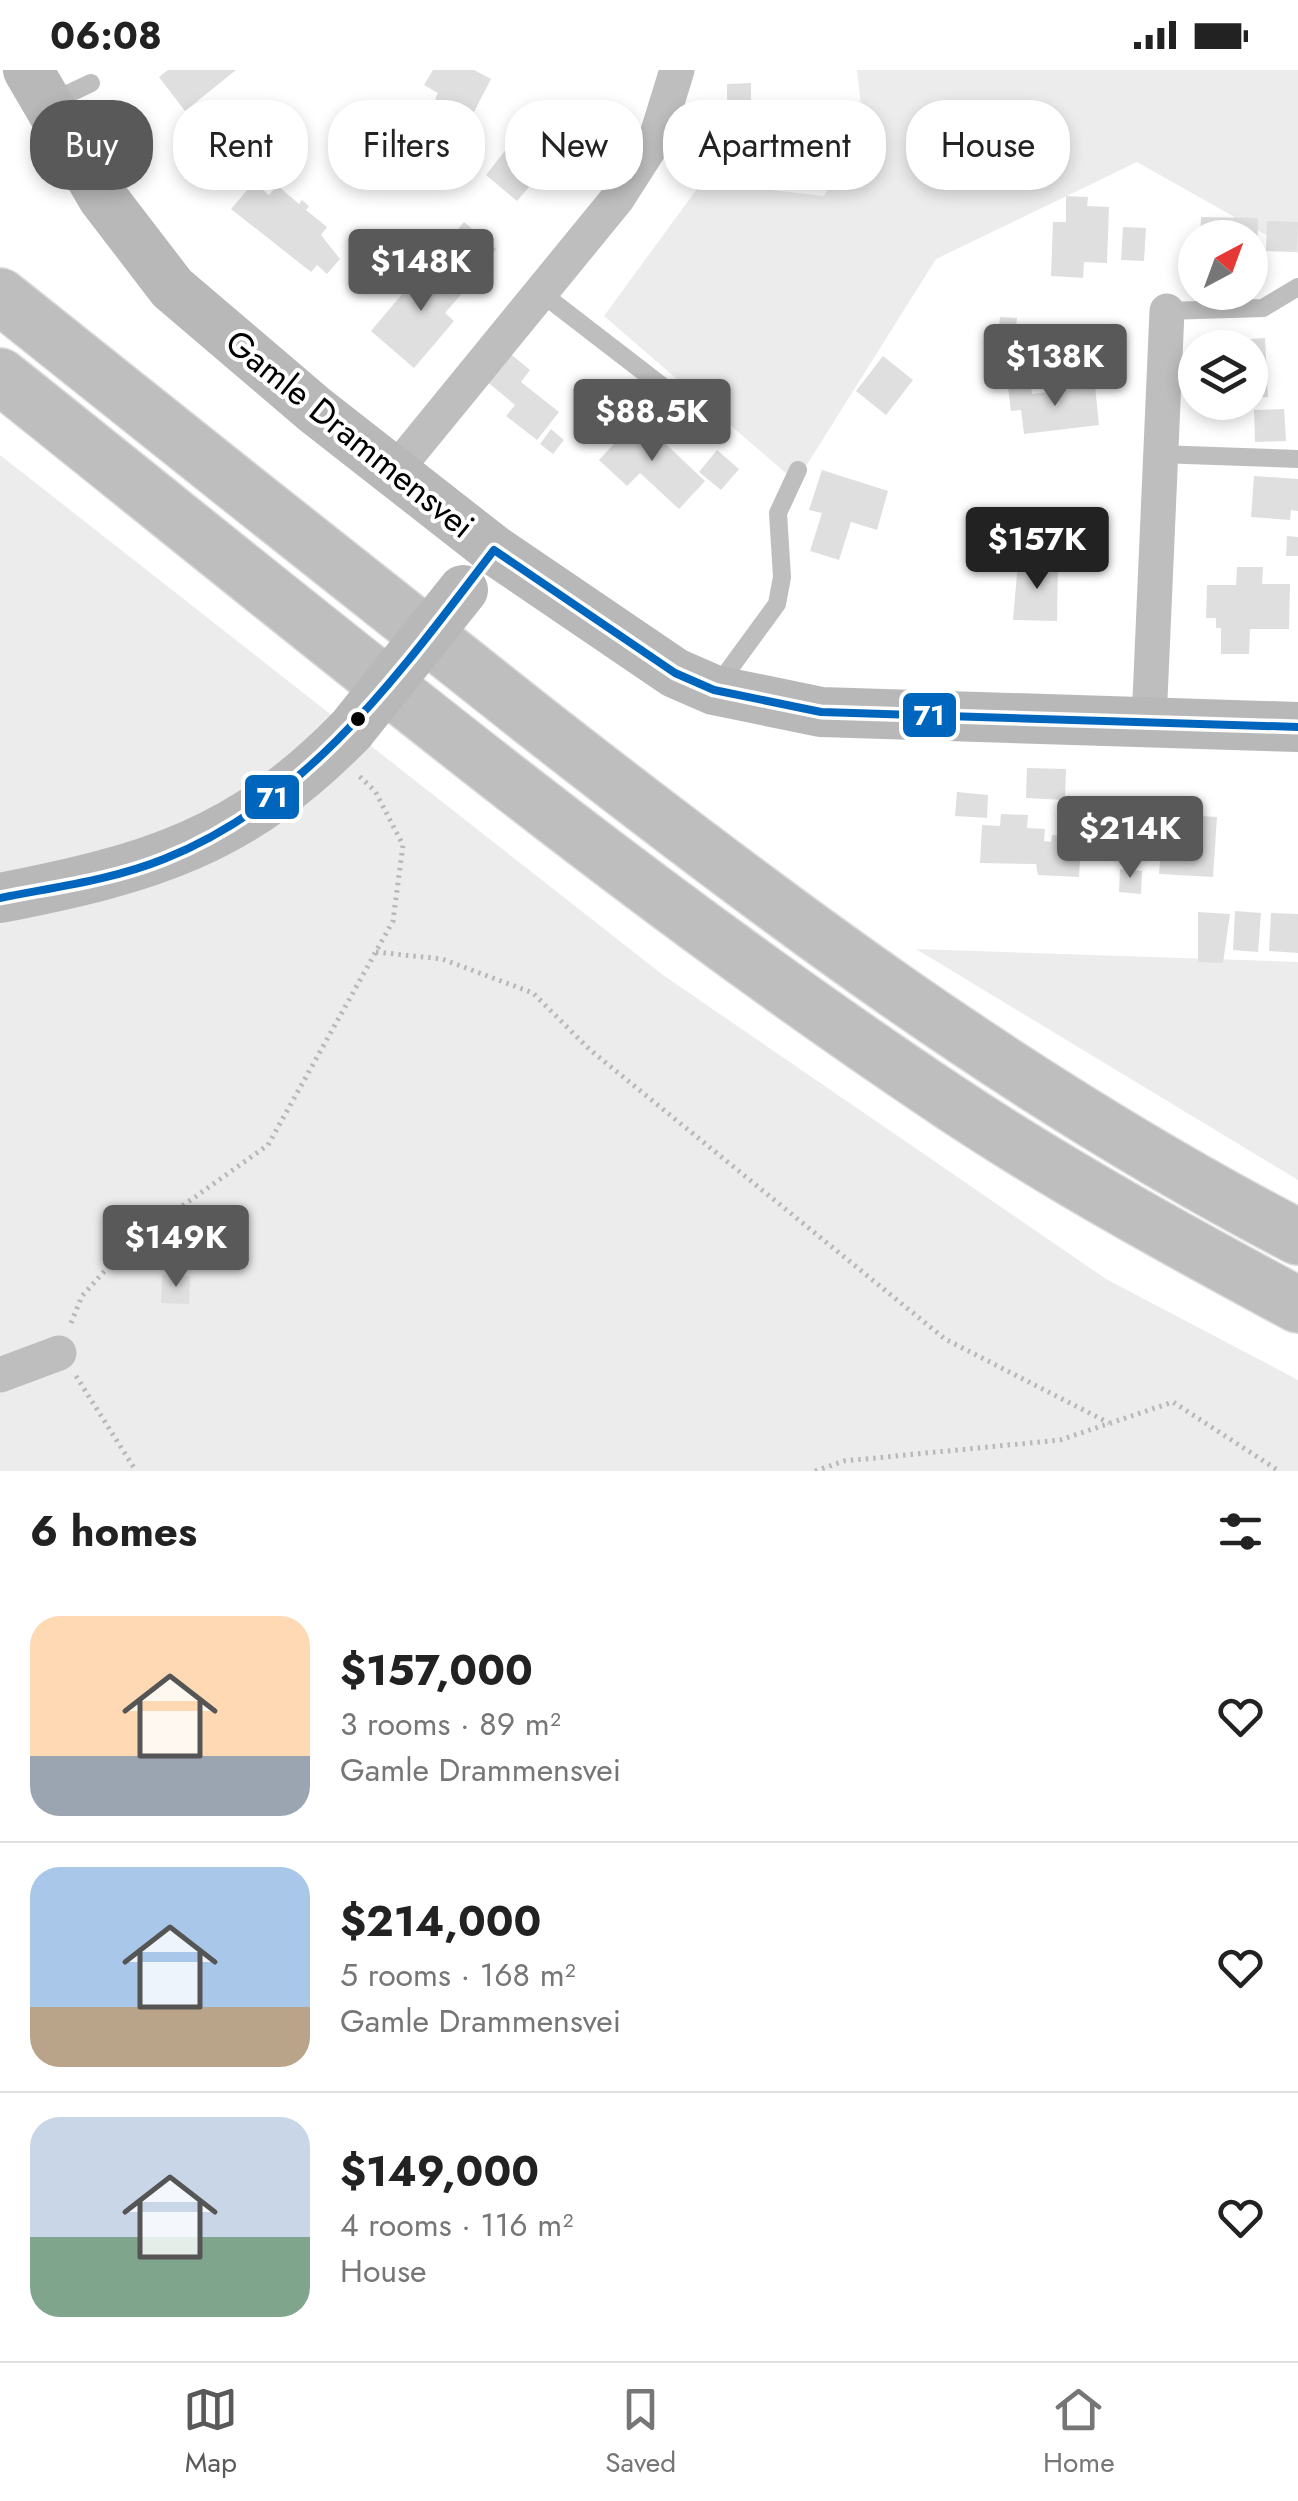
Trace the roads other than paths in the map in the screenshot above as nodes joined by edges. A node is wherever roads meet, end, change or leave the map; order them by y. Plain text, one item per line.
1 (678, 70) edge
2 (56, 86) edge
3 (1298, 286) edge
4 (540, 292) junction
5 (0, 296) edge
6 (1167, 311) joint
7 (0, 376) edge
8 (719, 430) dead end
9 (1158, 454) junction
10 (1298, 458) edge
11 (798, 470) dead end
12 (394, 472) junction
13 (494, 550) junction
14 (714, 690) junction
15 (1148, 722) junction
16 (1298, 727) edge
17 (0, 898) edge
18 (1298, 1237) edge
19 (1298, 1305) edge
20 (60, 1352) road end
21 (0, 1375) edge

1 - 4 street
2 - 12 main road, Gamle Drammensvei
3 - 6 lane
4 - 8 lane
4 - 12 street
5 - 18 highway
6 - 9 street
7 - 19 highway
9 - 10 lane
9 - 15 street
11 - 14 lane
12 - 13 main road, Gamle Drammensvei
13 - 14 main road, Gamle Drammensvei
13 - 17 main road, bridge
14 - 15 main road, Gamle Drammensvei
15 - 16 main road, Gamle Drammensvei
20 - 21 street

